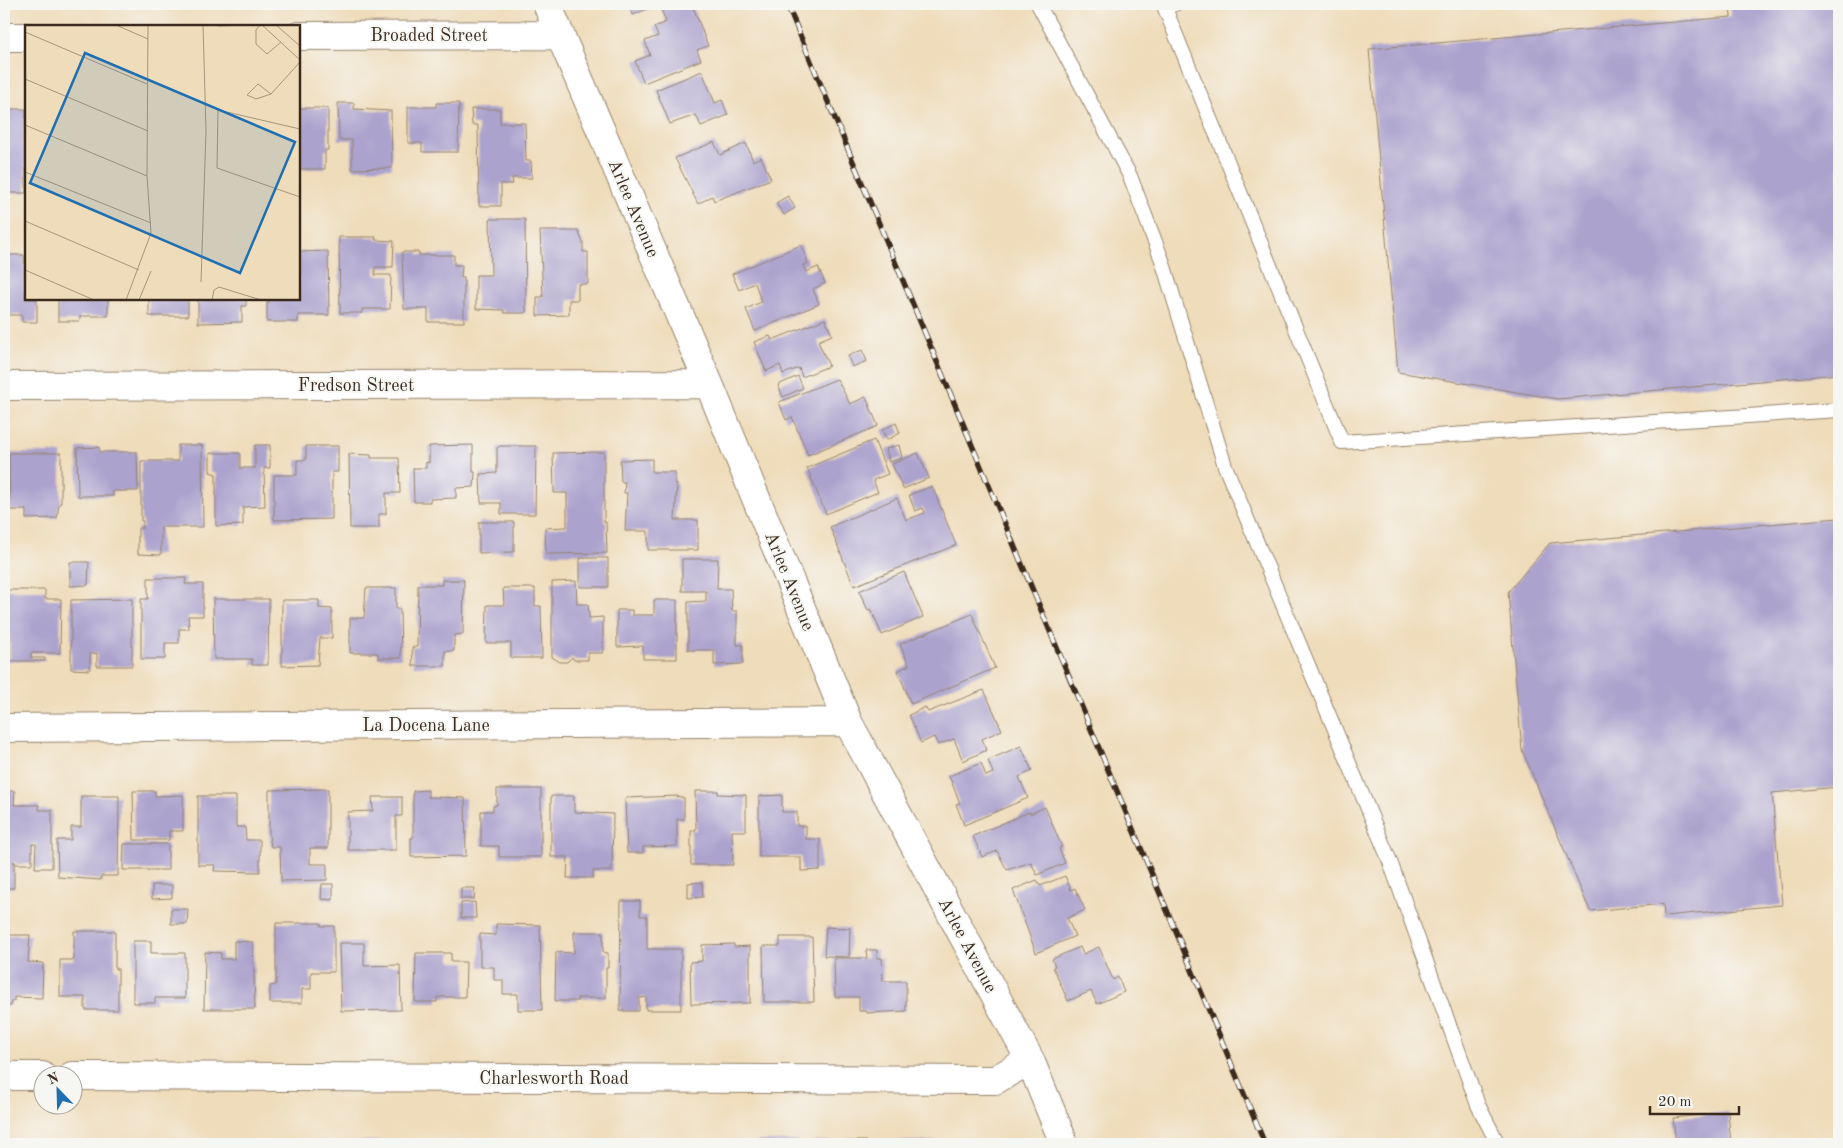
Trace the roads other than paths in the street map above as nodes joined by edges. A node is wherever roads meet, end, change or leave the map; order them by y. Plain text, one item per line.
1 (547, 4) edge
2 (1038, 4) edge
3 (1175, 4) edge
4 (560, 34) junction
5 (300, 36) edge
6 (4, 37) edge
7 (25, 37) edge
8 (709, 384) junction
9 (4, 386) edge
10 (1839, 410) edge
11 (848, 722) junction
12 (4, 728) edge
13 (1030, 1060) junction
14 (4, 1076) edge
15 (32, 1076) edge
16 (82, 1076) edge
17 (1062, 1144) edge
18 (1498, 1144) edge

1 - 4 street, Arlee Avenue
2 - 18 lane
3 - 10 lane
4 - 5 street, Broaded Street
4 - 8 street, Arlee Avenue
6 - 7 street
8 - 9 street, Fredson Street
8 - 11 street, Arlee Avenue
11 - 12 street, La Docena Lane
11 - 13 street, Arlee Avenue
13 - 16 street, Charlesworth Road
13 - 17 street, Arlee Avenue
14 - 15 street

